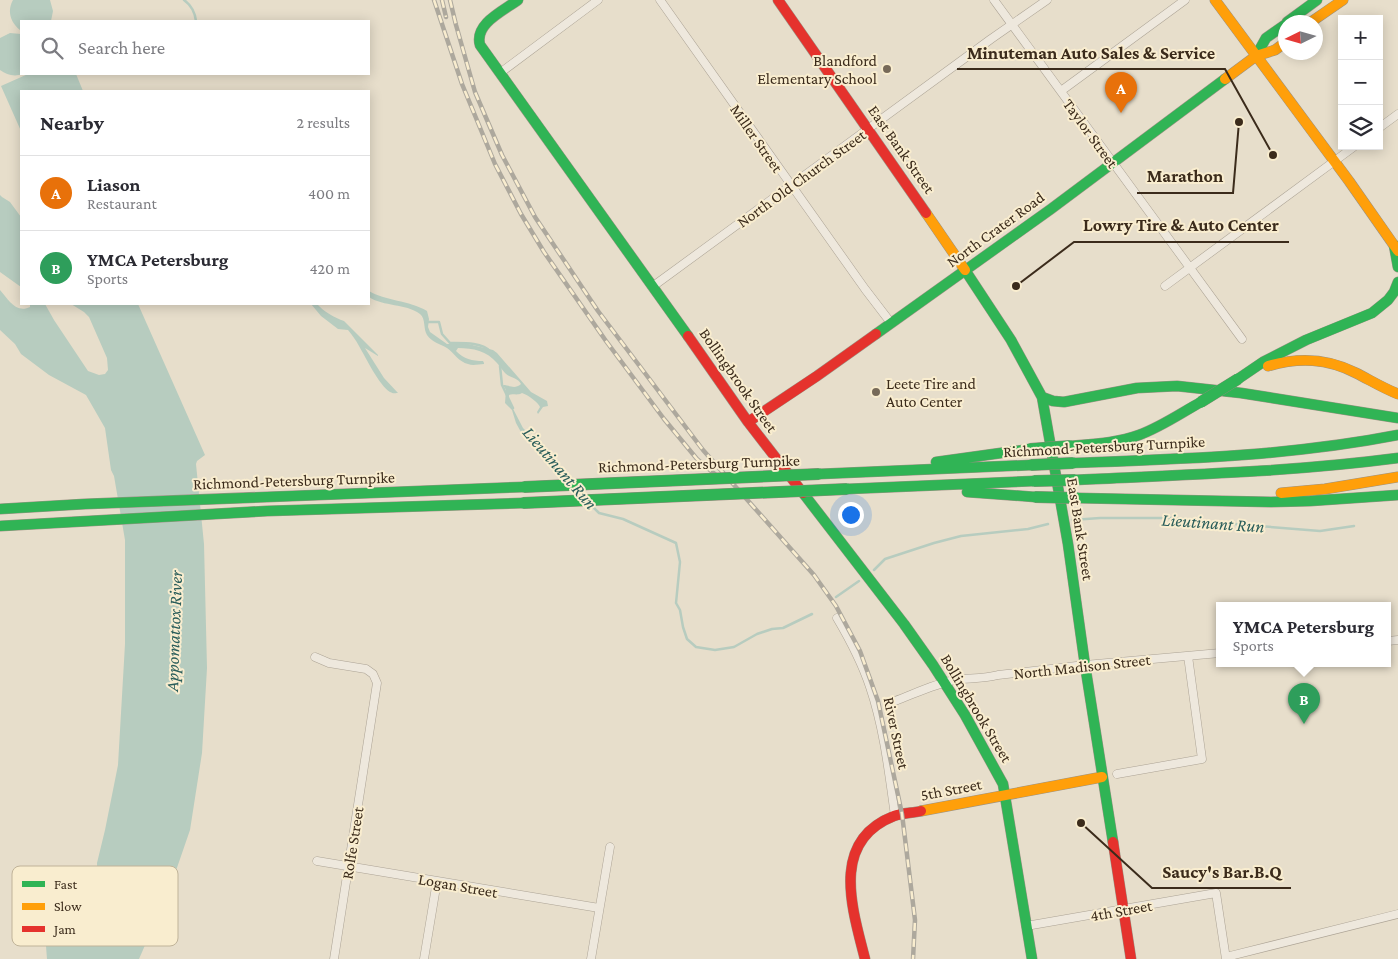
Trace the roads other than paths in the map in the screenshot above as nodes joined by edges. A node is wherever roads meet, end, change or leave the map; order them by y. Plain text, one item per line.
1 (518, 0) edge
2 (598, 0) edge
3 (660, 0) edge
4 (778, 0) edge
5 (994, 0) edge
6 (1047, 0) edge
7 (1185, 0) edge
8 (1215, 0) edge
9 (1317, 0) edge
10 (1343, 0) edge
11 (1297, 15) edge
12 (1321, 15) edge
13 (1012, 25) junction
14 (1278, 29) edge
15 (1278, 48) edge
16 (1256, 56) junction
17 (500, 74) junction
18 (1061, 91) junction
19 (1398, 114) edge
20 (1383, 125) edge
21 (868, 130) junction
22 (1350, 150) edge
23 (1113, 162) junction
24 (1334, 162) junction
25 (791, 186) junction
26 (1396, 248) edge
27 (1398, 267) edge
28 (1191, 268) junction
29 (965, 270) junction
30 (1398, 282) edge
31 (1165, 286) dead end
32 (652, 287) junction
33 (891, 323) junction
34 (1242, 339) dead end
35 (1238, 379) junction
36 (1398, 394) edge
37 (1042, 397) junction
38 (1398, 418) edge
39 (748, 422) junction
40 (1398, 435) edge
41 (1398, 458) edge
42 (846, 473) junction
43 (1398, 477) edge
44 (899, 487) junction
45 (1398, 495) edge
46 (1186, 500) junction
47 (0, 510) edge
48 (0, 526) edge
49 (838, 618) dead end
50 (1216, 653) edge
51 (1188, 656) junction
52 (315, 658) dead end
53 (1085, 665) junction
54 (944, 683) junction
55 (895, 701) dead end
56 (1117, 774) dead end
57 (1102, 777) junction
58 (1006, 795) junction
59 (895, 816) junction
60 (610, 847) dead end
61 (317, 860) dead end
62 (348, 867) junction
63 (437, 881) junction
64 (599, 908) junction
65 (1123, 910) junction
66 (1398, 914) edge
67 (1026, 926) junction
68 (1226, 958) edge
69 (334, 959) edge
70 (424, 959) edge
71 (591, 959) edge
72 (865, 959) edge
73 (1032, 959) edge
74 (1131, 959) edge

1 - 17 main road, Bollingbrook Street
2 - 17 street
3 - 25 street, Miller Street
4 - 21 main road, East Bank Street
5 - 13 street, Taylor Street
6 - 13 street, North Old Church Street
7 - 18 street
8 - 16 main road
9 - 11 main road
10 - 12 main road
13 - 18 street, Taylor Street
13 - 21 street, North Old Church Street
14 - 16 main road
15 - 16 main road
16 - 23 main road, North Crater Road
16 - 24 main road
17 - 32 main road, Bollingbrook Street
18 - 23 street, Taylor Street
19 - 20 street
21 - 25 street, North Old Church Street
21 - 29 main road, East Bank Street
22 - 24 street
23 - 28 street, Taylor Street
23 - 29 main road, North Crater Road
24 - 26 main road
24 - 28 street
25 - 32 street, North Old Church Street
25 - 33 street, Miller Street
26 - 27 main road
28 - 31 street
28 - 34 street, Taylor Street
29 - 33 main road, North Crater Road
29 - 37 main road, East Bank Street
30 - 35 main road
32 - 39 main road, Bollingbrook Street
33 - 39 main road, North Crater Road
35 - 36 main road
35 - 42 main road, bridge
37 - 38 main road
37 - 53 main road, East Bank Street
39 - 54 main road, Bollingbrook Street
40 - 42 main road, Richmond-Petersburg Turnpike, bridge
41 - 44 main road, Richmond-Petersburg Turnpike, bridge
42 - 47 main road, Richmond-Petersburg Turnpike, bridge
43 - 46 main road
44 - 46 main road, bridge
44 - 48 main road, Richmond-Petersburg Turnpike, bridge
45 - 46 main road
49 - 59 street, River Street
50 - 51 street, North Madison Street
51 - 53 street, North Madison Street
51 - 56 street
52 - 62 street, Rolfe Street
53 - 54 street, North Madison Street
53 - 57 main road, East Bank Street
54 - 55 street, North Madison Street
54 - 58 main road, Bollingbrook Street
57 - 58 main road, 5th Street
57 - 65 main road, East Bank Street
58 - 59 main road, 5th Street
58 - 67 main road, Bollingbrook Street
59 - 72 main road
60 - 64 street
61 - 62 street, Logan Street
62 - 63 street, Logan Street
62 - 69 street, Rolfe Street
63 - 64 street, Logan Street
63 - 70 street
64 - 71 street
65 - 67 street, 4th Street
65 - 68 street, 4th Street
65 - 74 main road, East Bank Street
66 - 68 street
67 - 73 main road, Bollingbrook Street

